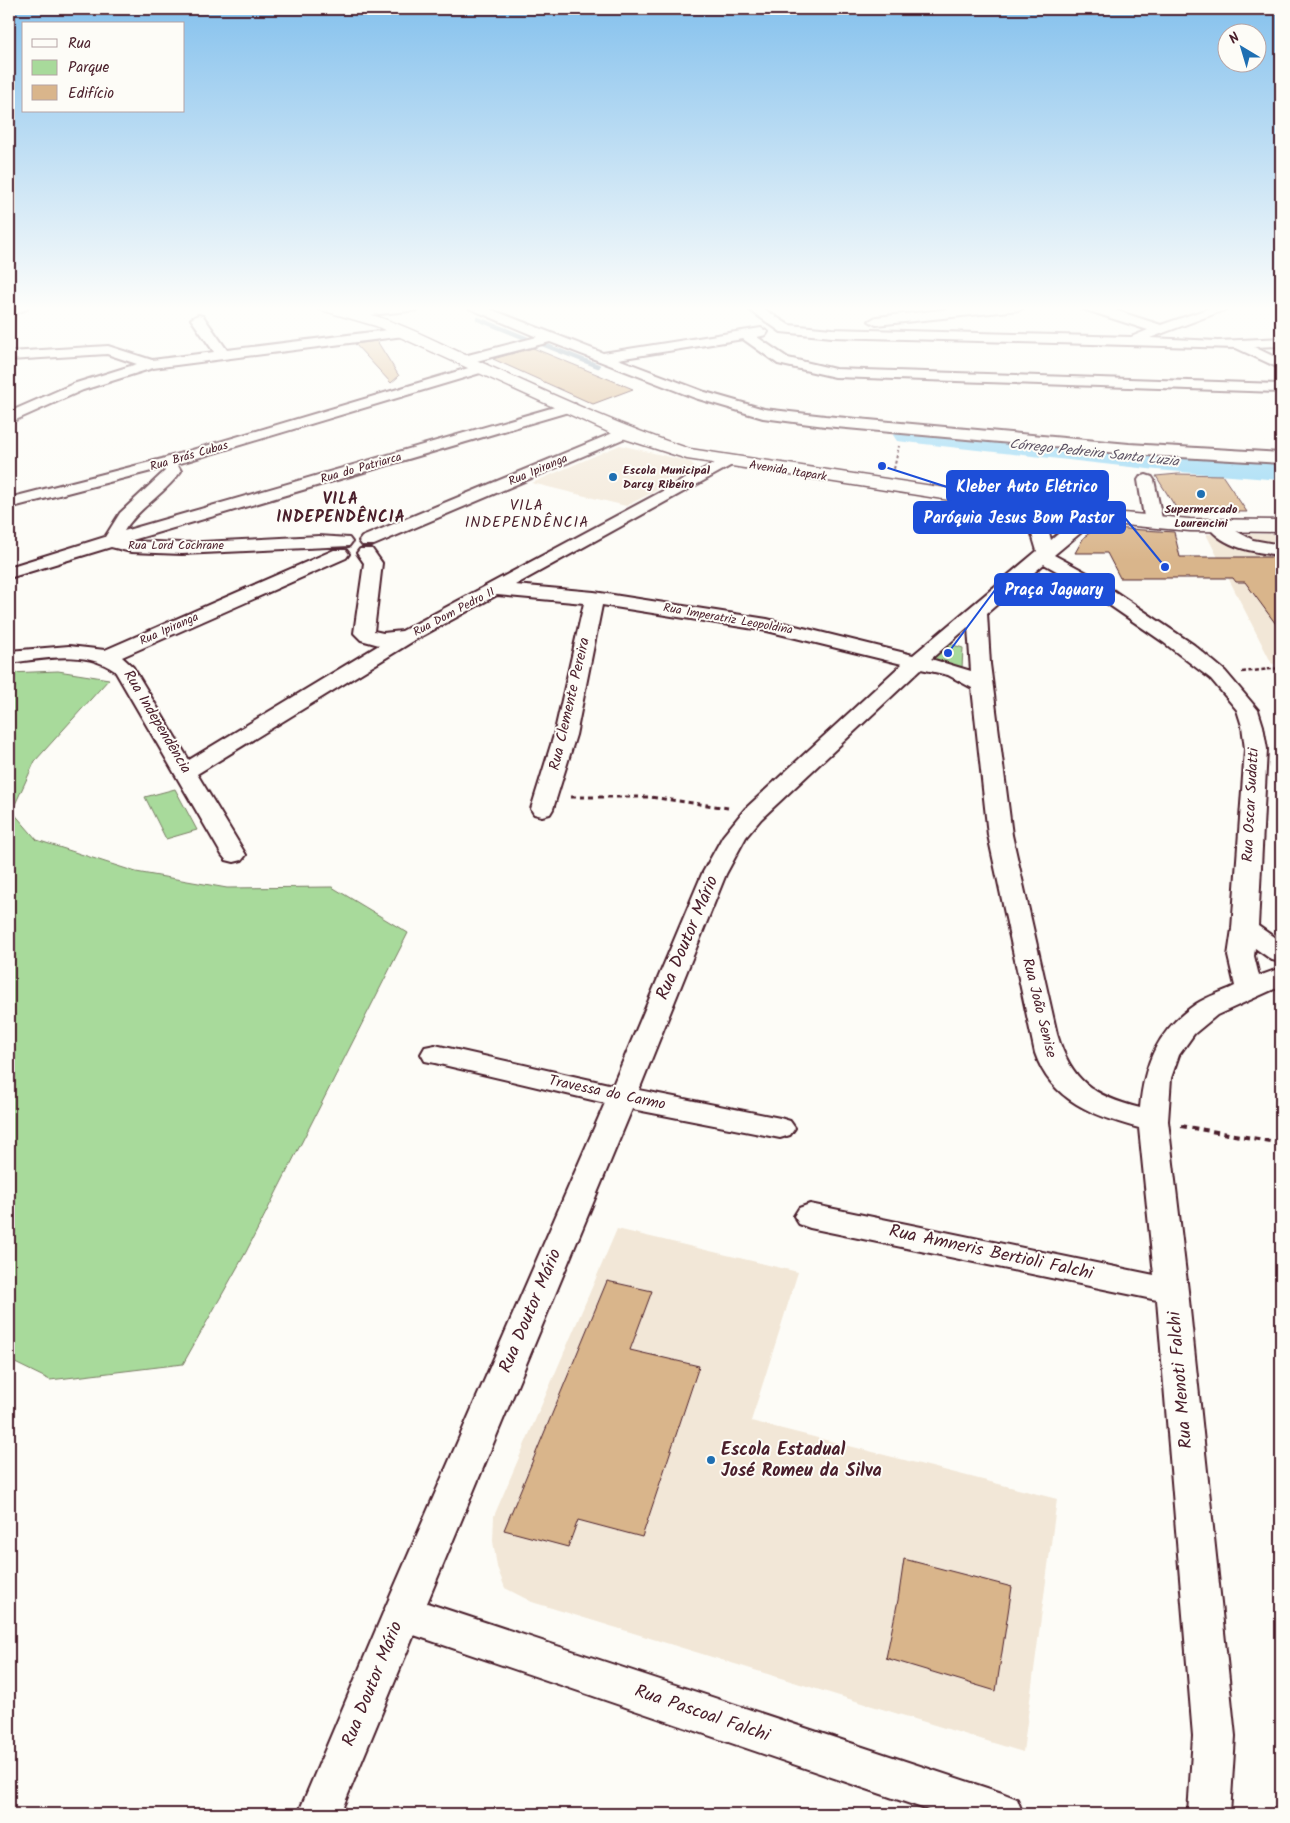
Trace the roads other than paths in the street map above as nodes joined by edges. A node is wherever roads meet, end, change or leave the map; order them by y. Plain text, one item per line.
1 (69, 391) edge
2 (405, 391) edge
3 (534, 391) edge
4 (690, 391) edge
5 (570, 407) junction
6 (9, 418) edge
7 (625, 433) junction
8 (1281, 458) edge
9 (168, 462) junction
10 (726, 462) junction
11 (1146, 480) dead end
12 (9, 493) edge
13 (35, 496) junction
14 (9, 503) edge
15 (1041, 510) junction
16 (1090, 516) junction
17 (1154, 523) junction
18 (1218, 526) junction
19 (1281, 526) edge
20 (113, 540) junction
21 (341, 548) junction
22 (367, 548) junction
23 (1281, 550) edge
24 (1040, 557) junction
25 (9, 574) edge
26 (497, 589) junction
27 (594, 598) junction
28 (978, 611) junction
29 (408, 636) junction
30 (942, 638) junction
31 (978, 644) junction
32 (108, 656) junction
33 (9, 657) edge
34 (916, 661) junction
35 (981, 674) junction
36 (186, 771) junction
37 (544, 804) road end
38 (234, 855) dead end
39 (1245, 930) junction
40 (1281, 954) edge
41 (1281, 976) edge
42 (1249, 990) junction
43 (435, 1054) dead end
44 (622, 1097) junction
45 (1154, 1121) junction
46 (780, 1128) dead end
47 (810, 1216) dead end
48 (1172, 1291) junction
49 (402, 1613) junction
50 (319, 1814) edge
51 (1002, 1814) edge
52 (1209, 1814) edge

1 - 6 street
2 - 9 street, Rua Brás Cubas
3 - 5 main road, Avenida Itapark
4 - 8 street
5 - 7 main road, Avenida Itapark
5 - 20 street, Rua do Patriarca
7 - 10 main road, Avenida Itapark
7 - 22 street, Rua Ipiranga
9 - 13 street, Rua Brás Cubas
9 - 20 street, Rua Lord Cochrane
10 - 15 main road, Avenida Itapark
10 - 26 street, Rua Dom Pedro II
11 - 17 street
12 - 13 street
13 - 14 street, Rua Brás Cubas
15 - 16 main road, Avenida Itapark
15 - 24 street
16 - 17 main road, Avenida Itapark
16 - 24 street, Rua Doutor Mário
17 - 18 main road, Avenida Itapark
18 - 19 main road, Avenida Itapark
18 - 23 street
20 - 21 street, Rua Lord Cochrane
20 - 25 street, Rua do Patriarca
21 - 22 street, Rua Lord Cochrane
21 - 32 street, Rua Ipiranga
22 - 29 street
24 - 28 street, Rua Doutor Mário
24 - 39 street, Rua Oscar Sudatti
26 - 27 street, Rua Imperatriz Leopoldina
26 - 29 street, Rua Dom Pedro II
27 - 34 street, Rua Imperatriz Leopoldina
27 - 37 street, Rua Clemente Pereira
28 - 30 street, Rua Doutor Mário
28 - 31 street, Rua João Senise
29 - 36 street, Rua Dom Pedro II
30 - 31 street
30 - 34 street, Rua Doutor Mário
31 - 35 street, Rua João Senise
32 - 33 street
32 - 36 street, Rua Independência
34 - 35 street, Rua Imperatriz Leopoldina
34 - 44 street, Rua Doutor Mário
35 - 45 street, Rua João Senise
36 - 38 street, Rua Independência
39 - 40 street
39 - 42 street, Rua Oscar Sudatti
41 - 42 street, Rua Menoti Falchi
42 - 45 street, Rua Menoti Falchi
43 - 44 street, Travessa do Carmo
44 - 46 street, Travessa do Carmo
44 - 49 street, Rua Doutor Mário
45 - 48 street, Rua Menoti Falchi
47 - 48 street, Rua Amneris Bertioli Falchi
48 - 52 street, Rua Menoti Falchi
49 - 50 street, Rua Doutor Mário
49 - 51 street, Rua Pascoal Falchi

